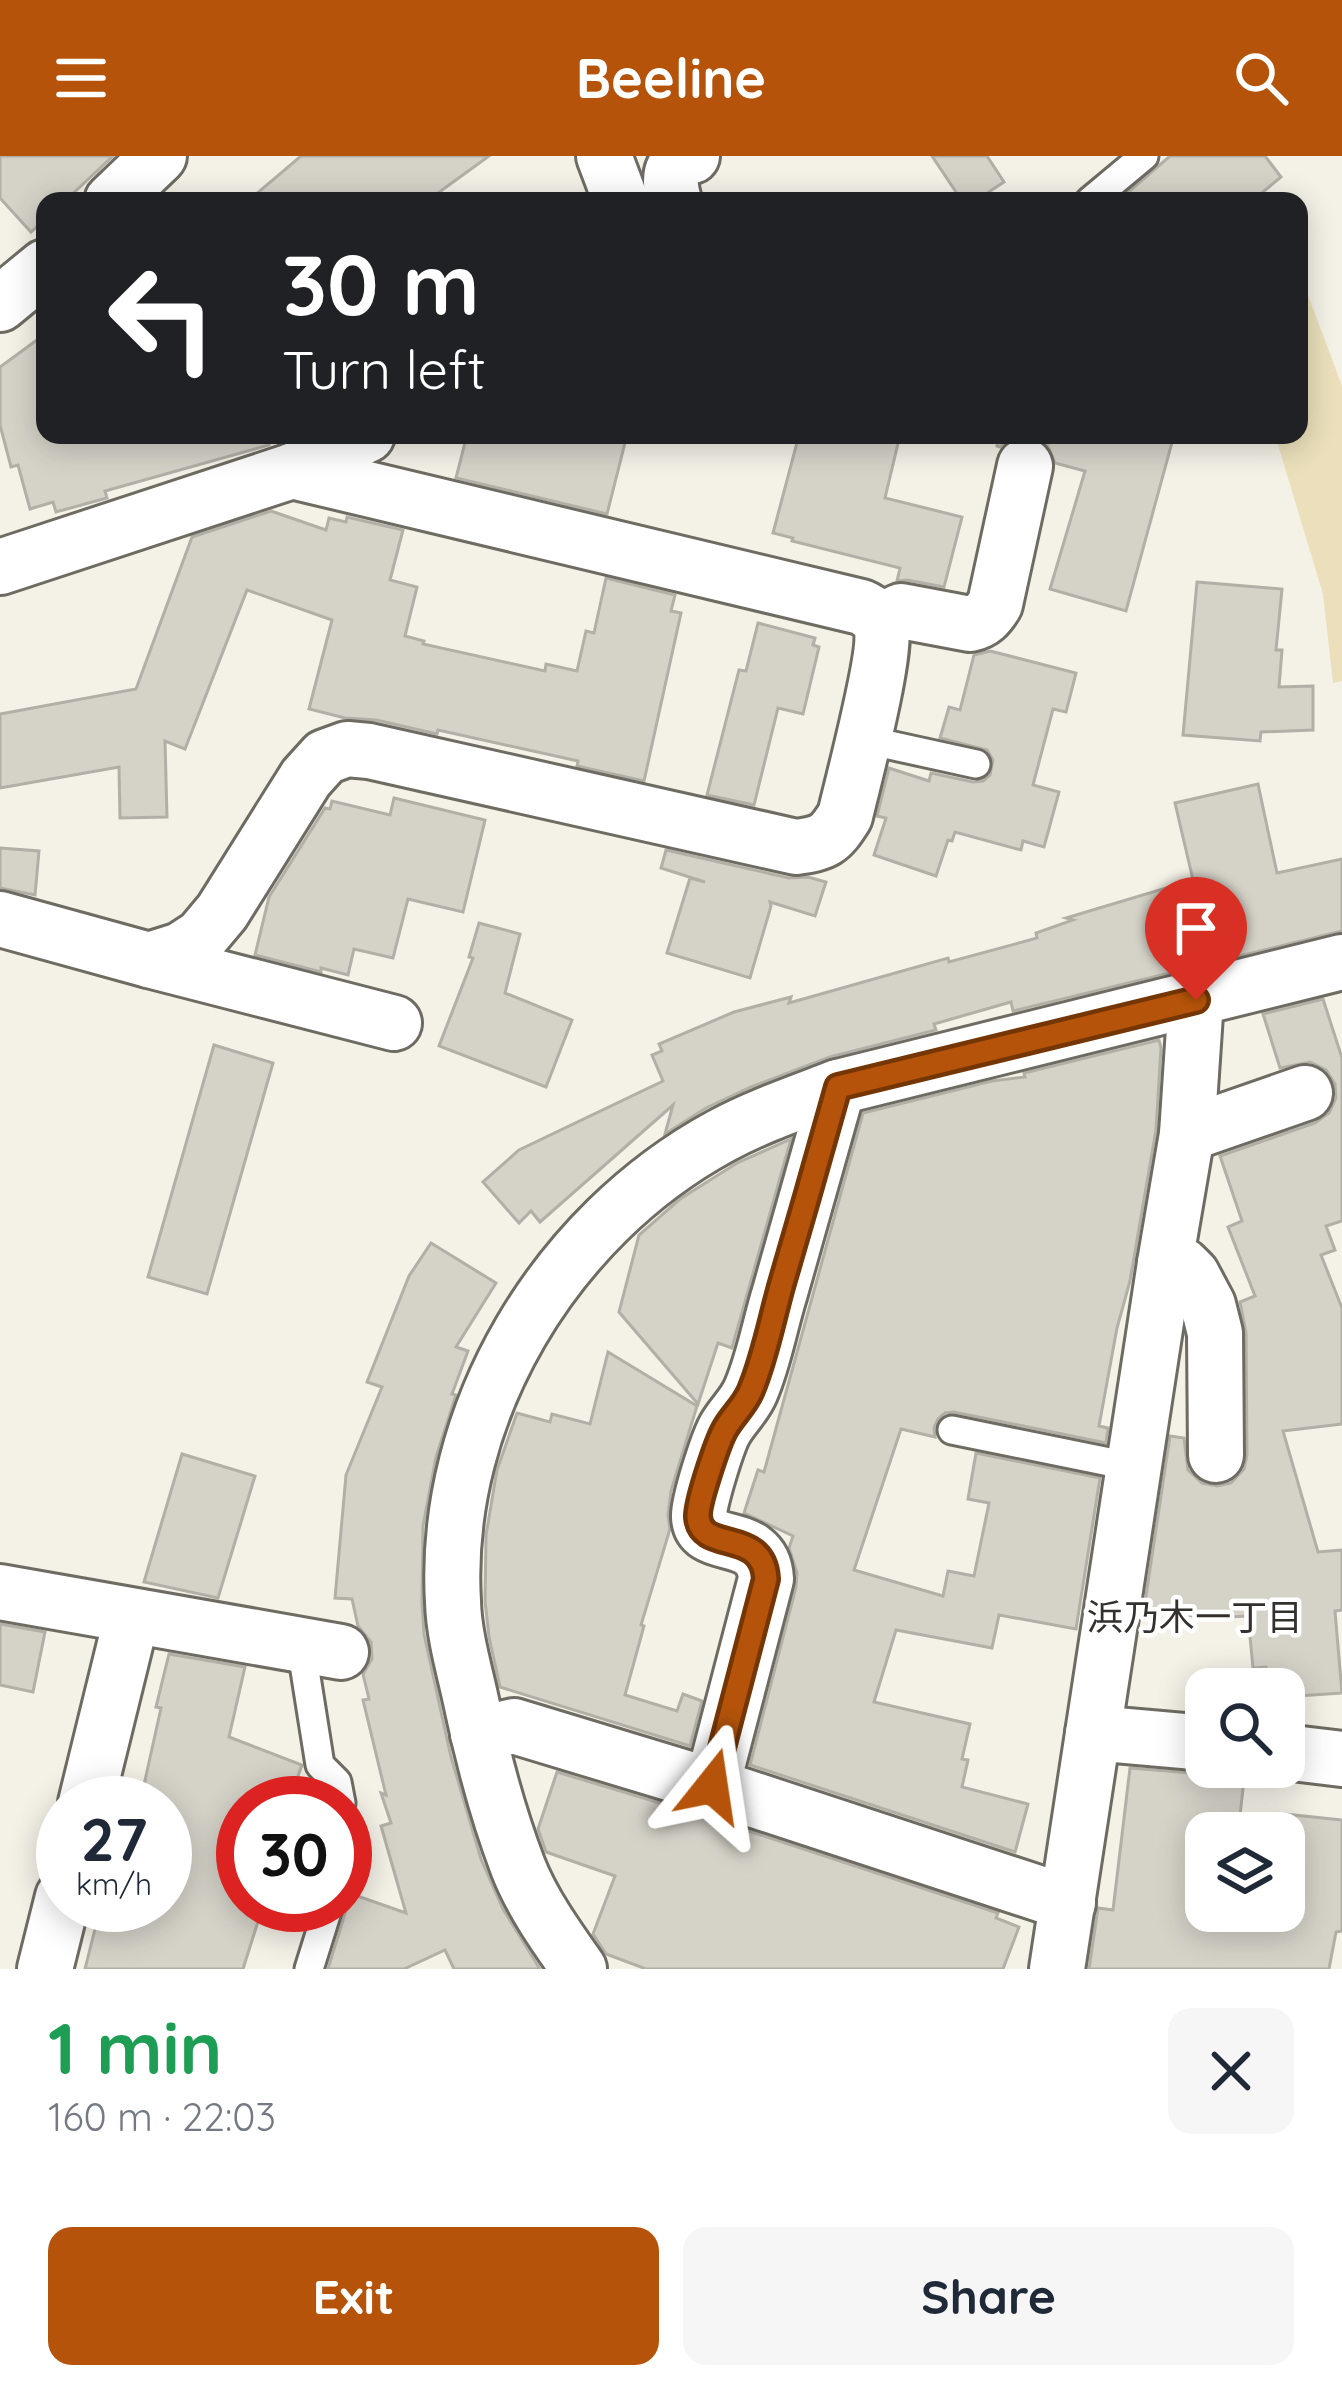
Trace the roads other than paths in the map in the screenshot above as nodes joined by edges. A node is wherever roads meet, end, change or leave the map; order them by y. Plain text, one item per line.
1 (159, 156) edge
2 (604, 156) edge
3 (692, 156) edge
4 (1144, 156) edge
5 (121, 192) edge
6 (618, 192) edge
7 (672, 192) edge
8 (1101, 192) edge
9 (36, 274) edge
10 (0, 304) edge
11 (348, 444) edge
12 (1025, 466) dead end
13 (292, 471) junction
14 (0, 567) edge
15 (880, 622) junction
16 (862, 739) junction
17 (976, 764) dead end
18 (0, 919) edge
19 (149, 960) junction
20 (1342, 962) edge
21 (1196, 1000) junction
22 (394, 1023) dead end
23 (838, 1087) junction
24 (1305, 1093) dead end
25 (1187, 1134) junction
26 (1165, 1263) junction
27 (952, 1430) dead end
28 (1216, 1455) dead end
29 (1134, 1466) junction
30 (0, 1592) edge
31 (132, 1616) junction
32 (321, 1648) joint
33 (1093, 1732) junction
34 (478, 1734) junction
35 (1185, 1741) edge
36 (1305, 1755) edge
37 (1342, 1759) edge
38 (93, 1776) edge
39 (332, 1776) edge
40 (712, 1786) junction
41 (1068, 1904) junction
42 (54, 1932) edge
43 (321, 1932) edge
44 (45, 1969) edge
45 (309, 1969) edge
46 (579, 1969) edge
47 (1057, 1969) edge

1 - 5 street
2 - 6 street
3 - 7 street
4 - 8 lane
9 - 10 street
11 - 13 street
12 - 15 street
13 - 14 street
13 - 15 street
15 - 16 street
16 - 17 lane
16 - 19 street
18 - 19 street
19 - 22 street
20 - 21 street
21 - 23 street
21 - 25 street
23 - 34 street
23 - 40 street
24 - 25 street
25 - 26 street
26 - 28 street
26 - 29 street
27 - 29 lane
29 - 33 street
30 - 31 street
31 - 32 street
31 - 38 street
32 - 39 lane
33 - 35 street
33 - 41 street
34 - 40 street
34 - 46 street
36 - 37 street
40 - 41 street
41 - 47 street
42 - 44 street
43 - 45 lane

